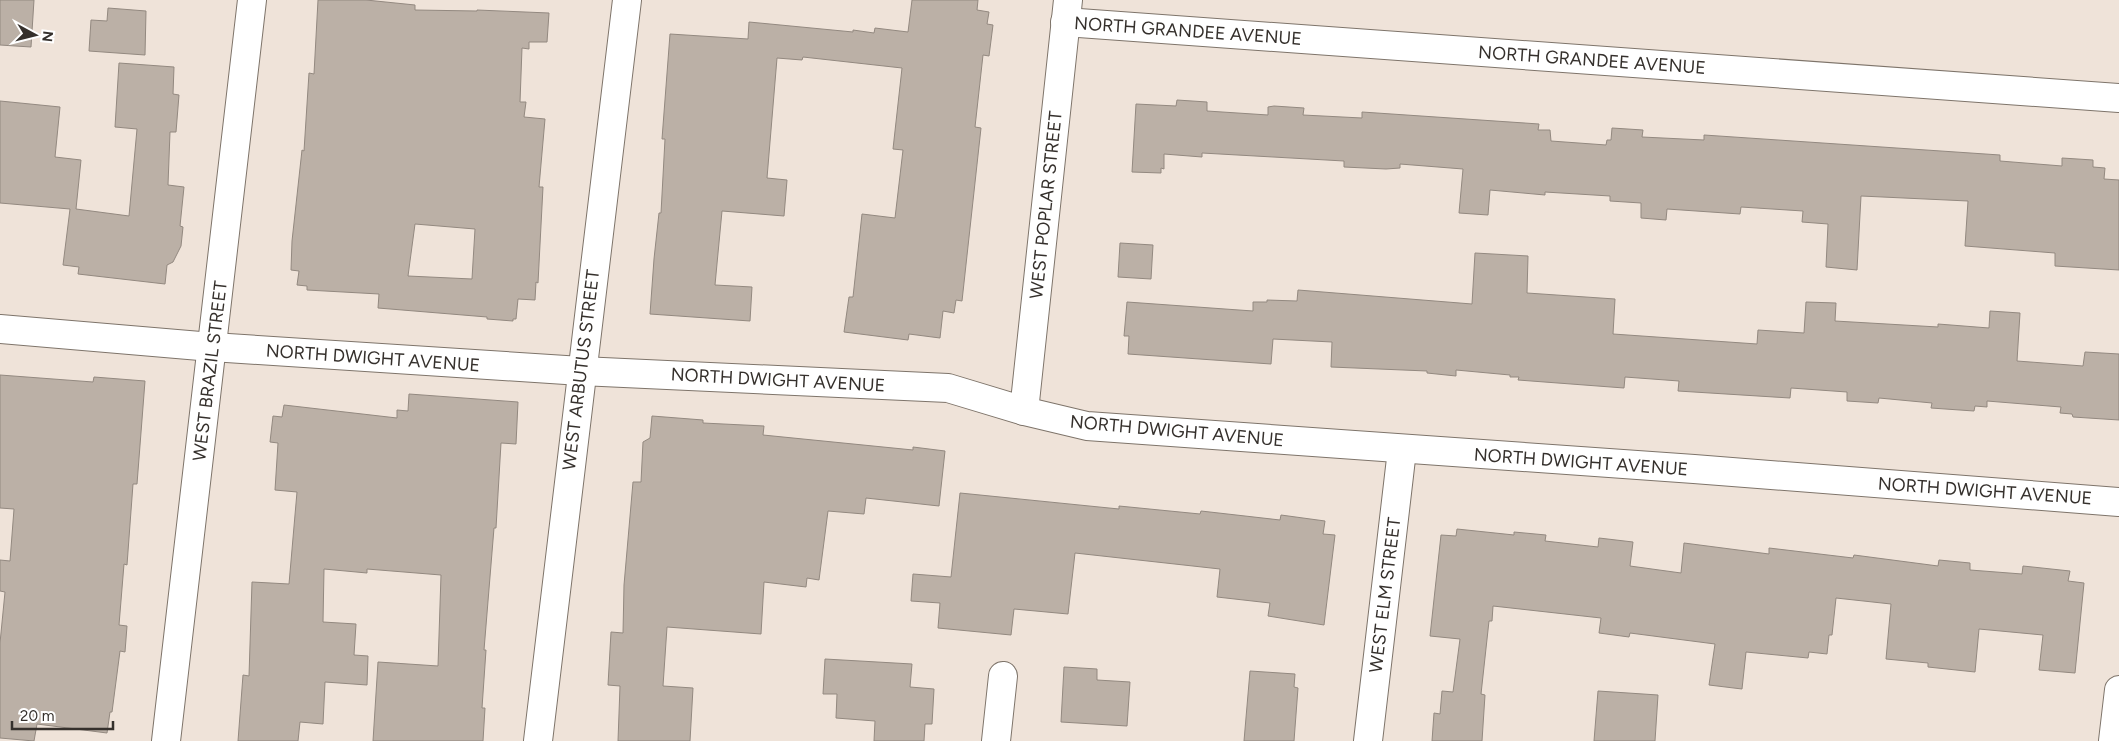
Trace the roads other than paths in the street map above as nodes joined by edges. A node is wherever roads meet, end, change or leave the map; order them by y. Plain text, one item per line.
1 (252, 0) edge
2 (627, 0) edge
3 (1066, 11) edge
4 (2119, 98) edge
5 (0, 330) edge
6 (212, 347) junction
7 (581, 372) junction
8 (1024, 411) junction
9 (1402, 450) junction
10 (2119, 502) edge
11 (1004, 676) dead end
12 (2119, 690) edge
13 (166, 741) edge
14 (538, 741) edge
15 (996, 741) edge
16 (1368, 741) edge
17 (2113, 741) edge

1 - 6 street, WEST BRAZIL STREET
2 - 7 street, WEST ARBUTUS STREET
3 - 4 street, NORTH GRANDEE AVENUE
3 - 8 street, WEST POPLAR STREET
5 - 6 street, NORTH DWIGHT AVENUE
6 - 7 street, NORTH DWIGHT AVENUE
6 - 13 street, WEST BRAZIL STREET
7 - 8 street, NORTH DWIGHT AVENUE
7 - 14 street, WEST ARBUTUS STREET
8 - 9 street, NORTH DWIGHT AVENUE
9 - 10 street, NORTH DWIGHT AVENUE
9 - 16 street, WEST ELM STREET
11 - 15 street
12 - 17 street

